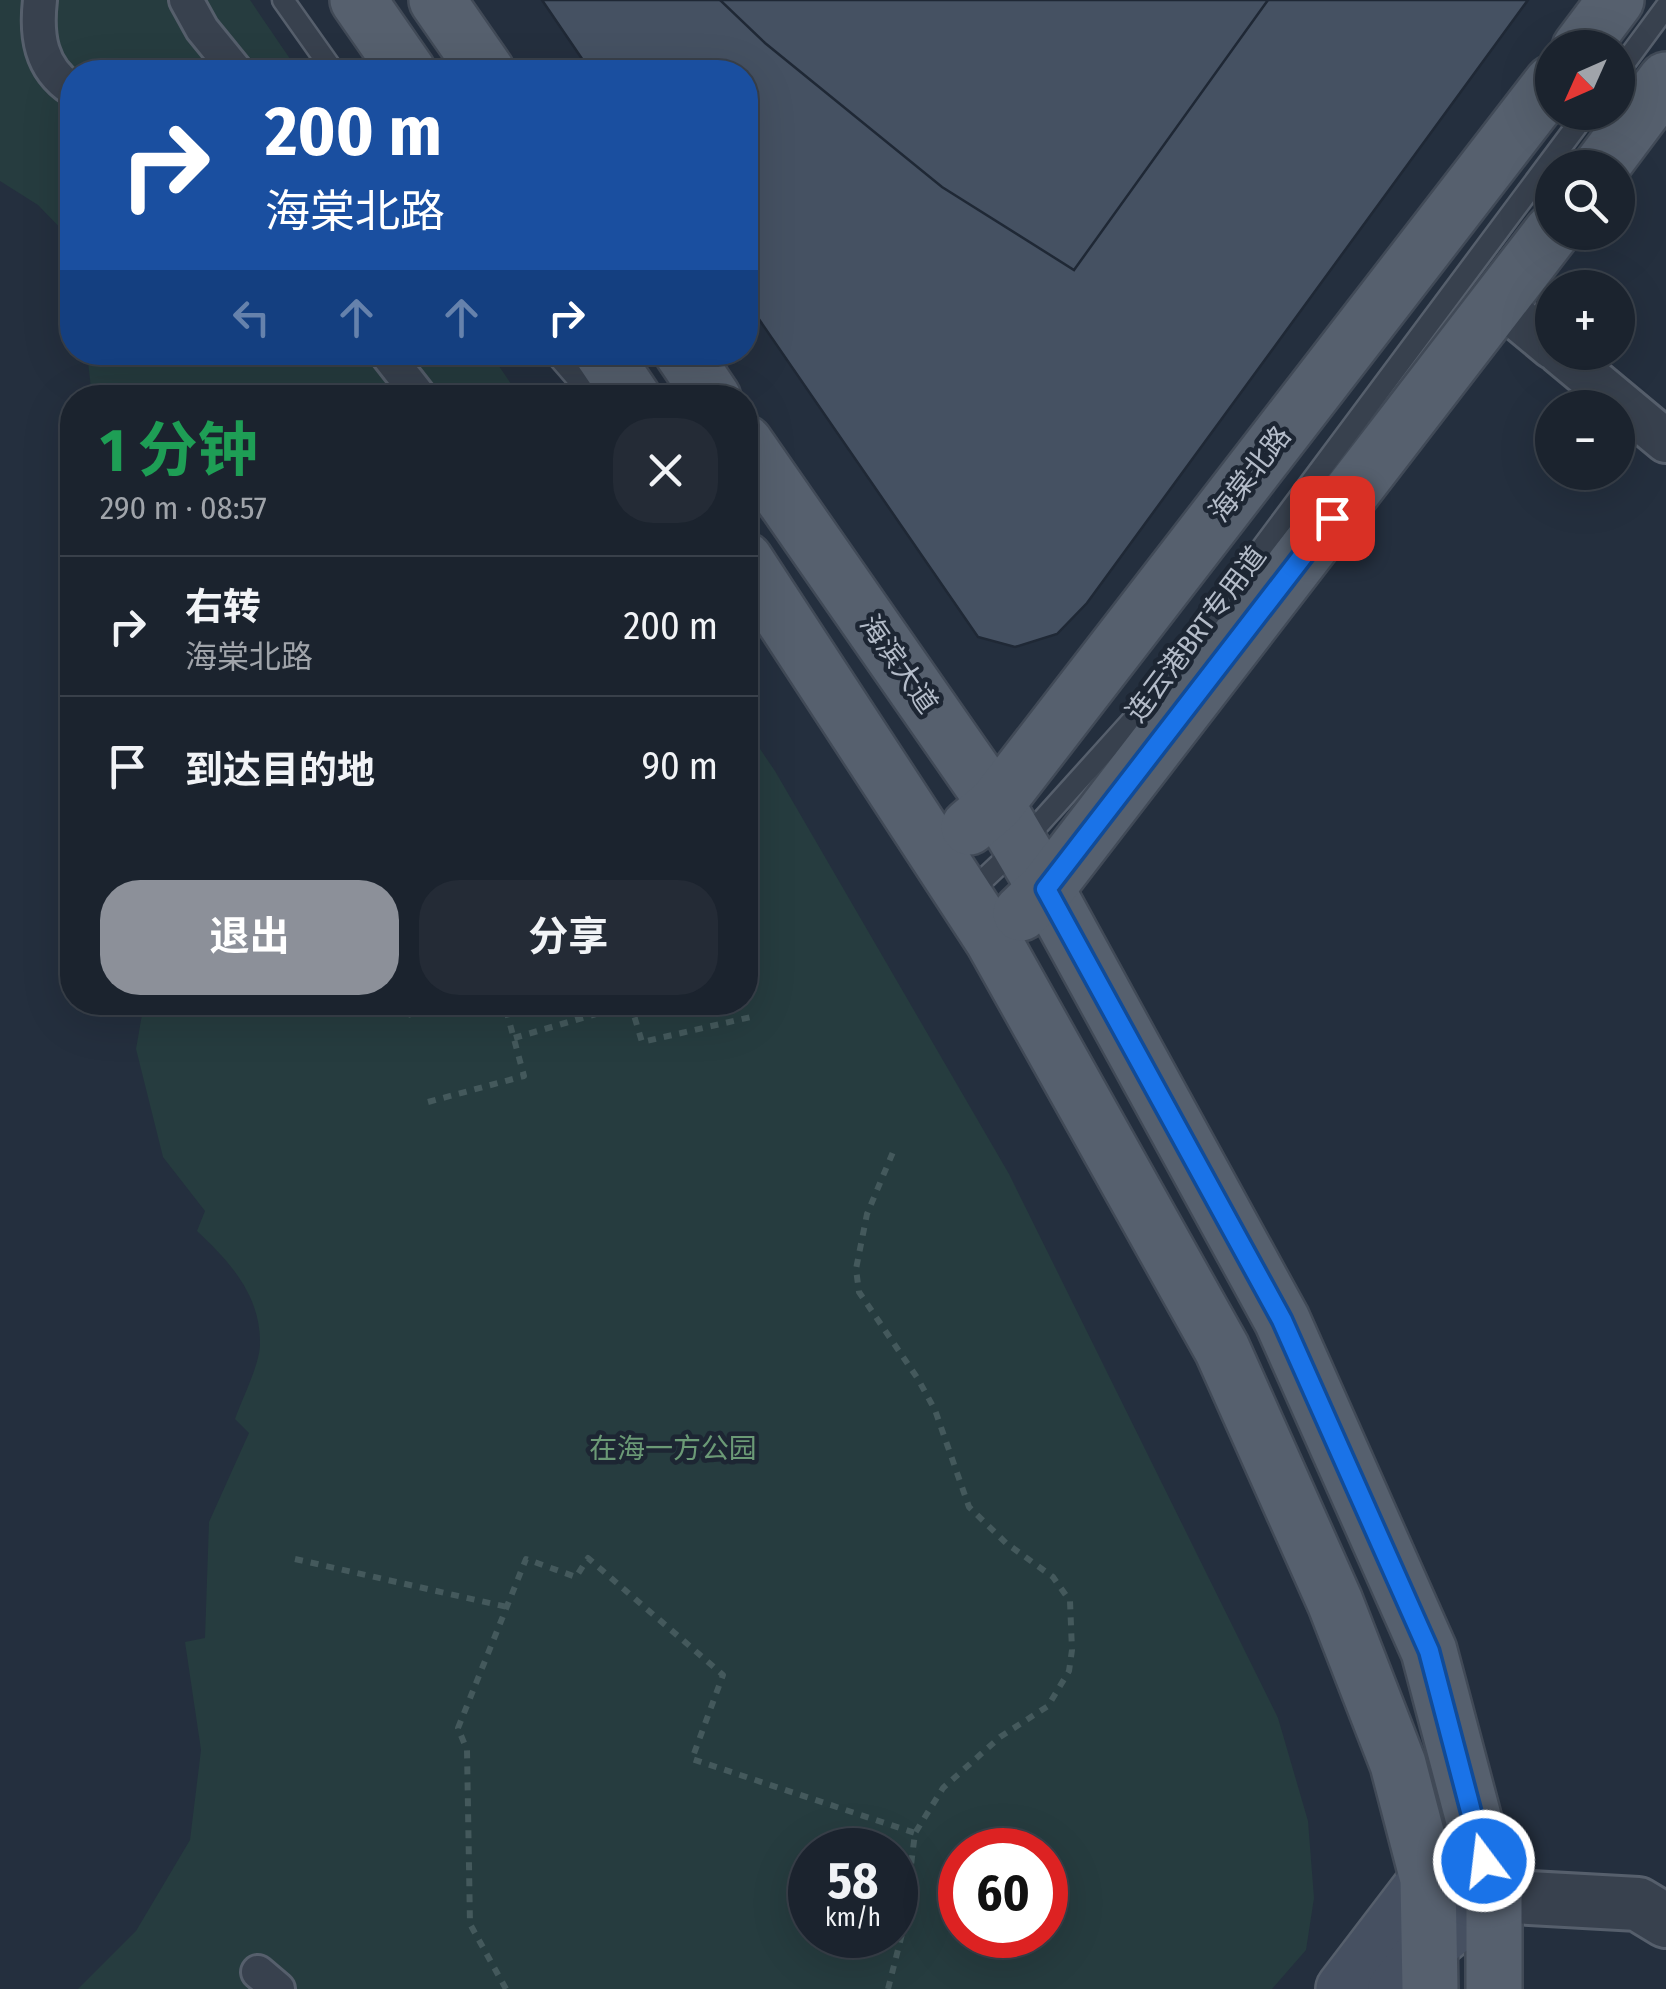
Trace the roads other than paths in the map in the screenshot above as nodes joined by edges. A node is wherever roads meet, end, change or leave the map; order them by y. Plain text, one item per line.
1 (40, 0) edge
2 (186, 0) edge
3 (283, 0) edge
4 (358, 0) edge
5 (437, 0) edge
6 (1616, 0) edge
7 (1666, 7) edge
8 (1594, 30) edge
9 (1635, 49) edge
10 (227, 60) edge
11 (326, 60) edge
12 (400, 60) edge
13 (479, 60) edge
14 (1666, 80) edge
15 (60, 81) edge
16 (1535, 106) edge
17 (1574, 130) edge
18 (1614, 150) edge
19 (1539, 250) edge
20 (1500, 303) junction
21 (1535, 333) edge
22 (395, 365) edge
23 (565, 365) edge
24 (1581, 370) edge
25 (412, 385) edge
26 (583, 385) edge
27 (1666, 441) edge
28 (758, 462) edge
29 (758, 579) edge
30 (758, 587) edge
31 (784, 617) junction
32 (1021, 846) junction
33 (965, 898) junction
34 (1428, 1878) junction
35 (1494, 1896) junction
36 (1666, 1921) edge
37 (1430, 1967) edge
38 (1344, 1989) edge
39 (1396, 1989) edge
40 (1494, 1989) edge

1 - 15 street
2 - 10 street
3 - 11 lane
4 - 12 main road
5 - 13 main road
6 - 8 main road
7 - 9 lane
14 - 18 main road
16 - 32 main road, 海棠北路
17 - 32 lane, 连云港BRT专用道
19 - 20 main road, 海棠北路
20 - 21 street
20 - 32 main road, 海棠北路
22 - 25 street
23 - 26 lane
24 - 27 street
28 - 32 main road, 海滨大道
29 - 31 main road
30 - 31 lane
31 - 33 main road
32 - 33 main road, 海棠北路
32 - 33 main road, 海棠北路
32 - 35 main road, 海滨大道
33 - 34 main road
34 - 35 main road
34 - 37 main road
34 - 38 main road
35 - 36 street
35 - 37 main road
35 - 40 main road
37 - 39 main road

